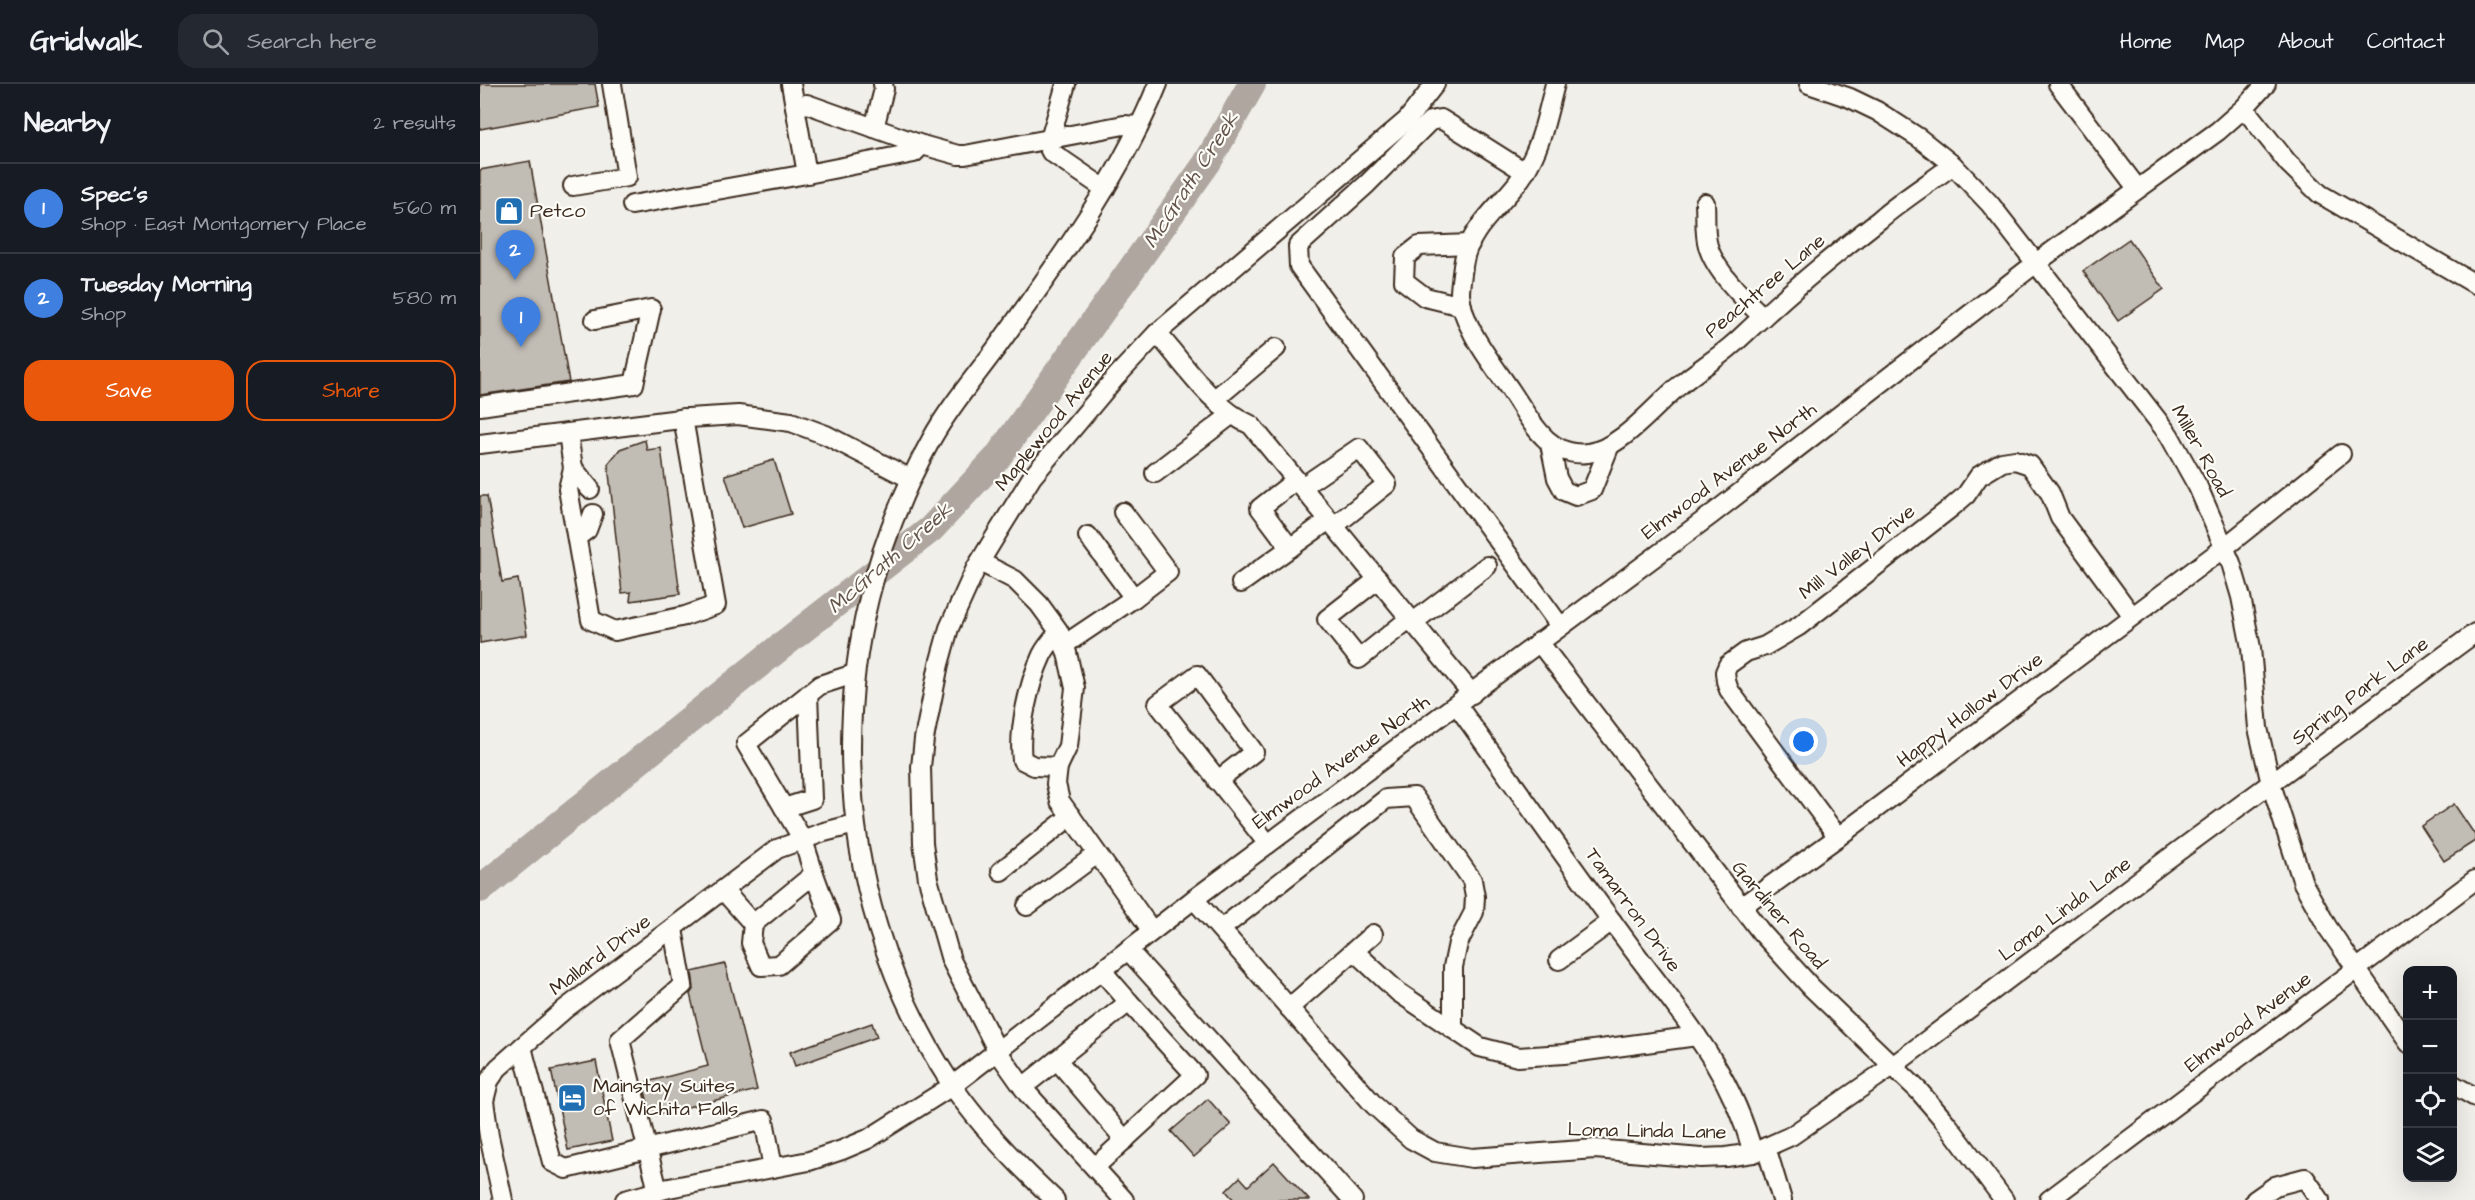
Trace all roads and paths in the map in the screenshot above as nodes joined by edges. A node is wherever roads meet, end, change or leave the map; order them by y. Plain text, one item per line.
1 (612, 84) edge
2 (791, 84) edge
3 (883, 84) edge
4 (1066, 84) edge
5 (1158, 84) edge
6 (1435, 84) edge
7 (1555, 84) edge
8 (1809, 84) edge
9 (2058, 84) edge
10 (2266, 84) edge
11 (795, 106) junction
12 (2244, 108) junction
13 (1139, 126) junction
14 (873, 128) junction
15 (1049, 139) junction
16 (922, 145) junction
17 (1953, 165) junction
18 (1525, 172) junction
19 (807, 174) junction
20 (573, 186) dead end
21 (2137, 188) junction
22 (1105, 189) junction
23 (1705, 203) dead end
24 (632, 205) dead end
25 (1470, 244) junction
26 (2036, 263) junction
27 (2475, 284) edge
28 (1462, 306) junction
29 (1762, 317) junction
30 (595, 320) dead end
31 (1157, 333) junction
32 (1276, 348) dead end
33 (1215, 399) junction
34 (480, 406) edge
35 (1231, 415) junction
36 (683, 418) junction
37 (568, 433) junction
38 (480, 444) edge
39 (1550, 444) junction
40 (1610, 445) junction
41 (2341, 454) dead end
42 (573, 468) junction
43 (1155, 473) dead end
44 (911, 479) junction
45 (1299, 484) junction
46 (590, 489) dead end
47 (1123, 512) dead end
48 (593, 514) dead end
49 (1331, 523) junction
50 (1088, 536) dead end
51 (577, 537) junction
52 (2224, 547) junction
53 (1290, 548) junction
54 (980, 562) junction
55 (1487, 566) dead end
56 (1378, 579) junction
57 (1241, 584) dead end
58 (1134, 598) junction
59 (2132, 616) junction
60 (1411, 621) junction
61 (1560, 626) junction
62 (2475, 633) edge
63 (1061, 638) junction
64 (1539, 642) junction
65 (854, 675) junction
66 (808, 694) junction
67 (1472, 694) junction
68 (1457, 705) junction
69 (1058, 766) junction
70 (1217, 781) junction
71 (2271, 784) junction
72 (784, 808) junction
73 (1071, 816) junction
74 (855, 824) junction
75 (1838, 837) junction
76 (803, 840) junction
77 (1268, 844) junction
78 (1097, 854) junction
79 (1000, 871) dead end
80 (814, 874) junction
81 (2475, 880) edge
82 (723, 890) junction
83 (1194, 898) junction
84 (1027, 906) dead end
85 (1741, 907) junction
86 (1612, 921) junction
87 (753, 924) junction
88 (672, 929) junction
89 (1221, 929) junction
90 (1152, 931) junction
91 (1374, 934) dead end
92 (1128, 950) junction
93 (1354, 951) junction
94 (1559, 960) dead end
95 (2356, 969) junction
96 (1102, 971) junction
97 (1129, 1002) junction
98 (1289, 1008) junction
99 (1453, 1029) junction
100 (1697, 1036) junction
101 (2403, 1036) edge
102 (522, 1047) junction
103 (998, 1052) junction
104 (1057, 1060) junction
105 (1894, 1065) junction
106 (487, 1070) edge
107 (952, 1086) junction
108 (1023, 1087) junction
109 (2457, 1087) edge
110 (2475, 1097) edge
111 (482, 1100) edge
112 (1125, 1140) junction
113 (647, 1149) junction
114 (1760, 1150) junction
115 (1095, 1167) junction
116 (773, 1168) junction
117 (658, 1191) junction
118 (503, 1200) edge
119 (625, 1200) edge
120 (1056, 1200) edge
121 (1124, 1200) edge
122 (1353, 1200) edge
123 (1782, 1200) edge
124 (2004, 1200) edge
125 (2049, 1200) edge
126 (2255, 1200) edge
127 (2320, 1200) edge

1 - 20 street
2 - 11 street
3 - 14 street
4 - 15 street
5 - 13 street
6 - 31 street, Maplewood Avenue
7 - 18 street, Peachtree Lane
8 - 17 street, Miller Road
9 - 21 street
10 - 12 street, Elmwood Avenue North
11 - 14 street
11 - 19 street
12 - 21 street, Elmwood Avenue North
12 - 27 street
13 - 15 street
13 - 22 street
14 - 16 street
15 - 16 street
15 - 22 street
16 - 19 street
17 - 26 street, Miller Road
17 - 29 street, Peachtree Lane
18 - 25 street, Peachtree Lane
18 - 61 street
19 - 24 street
21 - 26 street, Elmwood Avenue North
22 - 44 street
23 - 29 street
25 - 28 street, Peachtree Lane
25 - 28 street
26 - 52 street, Miller Road
26 - 61 street, Elmwood Avenue North
28 - 39 street, Peachtree Lane
29 - 40 street, Peachtree Lane
30 - 34 street
31 - 33 street
31 - 54 street, Maplewood Avenue
32 - 33 street
33 - 35 street
35 - 43 street
35 - 45 street
36 - 37 street
36 - 44 street
36 - 51 street
37 - 38 street
37 - 42 street
39 - 40 street, Peachtree Lane
39 - 40 street, Peachtree Lane
41 - 52 street, Happy Hollow Drive
42 - 46 street
42 - 51 street
44 - 65 street
45 - 49 street
45 - 49 street
45 - 53 street
47 - 58 street
48 - 51 street
49 - 53 street
49 - 56 street
50 - 58 street
52 - 59 street, Happy Hollow Drive
52 - 71 street, Miller Road
53 - 57 street
54 - 63 street
54 - 103 street, Maplewood Avenue
55 - 60 street
56 - 60 street
56 - 60 street
58 - 63 street
59 - 75 street, Happy Hollow Drive
59 - 75 street, Mill Valley Drive
60 - 67 street
61 - 64 street, Elmwood Avenue North
62 - 71 street, Spring Park Lane
63 - 69 street
63 - 69 street
64 - 67 street, Elmwood Avenue North
64 - 85 street, Gardiner Road
65 - 66 street
65 - 74 street
66 - 72 street
66 - 72 street
67 - 68 street, Elmwood Avenue North
68 - 77 street, Elmwood Avenue North
68 - 86 street, Tamarron Drive
69 - 73 street
70 - 70 street
70 - 77 street
71 - 95 street, Miller Road
71 - 105 street, Loma Linda Lane
72 - 76 street
73 - 78 street
73 - 79 street
74 - 76 street, Mallard Drive
74 - 107 street
75 - 85 street, Happy Hollow Drive
76 - 80 street
76 - 82 street, Mallard Drive
77 - 83 street, Elmwood Avenue North
78 - 84 street
78 - 90 street
80 - 87 street
80 - 87 street
81 - 95 street, Elmwood Avenue
82 - 87 street
82 - 88 street, Mallard Drive
83 - 89 street, Loma Linda Lane
83 - 90 street, Elmwood Avenue North
85 - 105 street, Gardiner Road
86 - 94 street
86 - 100 street, Tamarron Drive
88 - 102 street, Mallard Drive
88 - 113 street
89 - 98 street, Loma Linda Lane
89 - 99 street
90 - 92 street, Elmwood Avenue North
91 - 93 street
92 - 96 street, Elmwood Avenue North
92 - 122 street
93 - 98 street
93 - 99 street
95 - 101 street, Miller Road
95 - 125 street, Elmwood Avenue
96 - 97 street
96 - 103 street, Elmwood Avenue North
97 - 104 street
97 - 112 street
98 - 114 street, Loma Linda Lane
99 - 100 street
100 - 114 street, Tamarron Drive
102 - 106 street, Mallard Drive
102 - 113 street
103 - 107 street, Elmwood Avenue North
103 - 108 street, Maplewood Avenue
104 - 108 street
104 - 112 street
105 - 114 street, Loma Linda Lane
105 - 124 street, Gardiner Road
106 - 111 street, Mallard Drive
107 - 116 street, Elmwood Avenue North
107 - 120 street
108 - 115 street, Maplewood Avenue
109 - 110 street
111 - 118 street, Mallard Drive
112 - 115 street
113 - 116 street
113 - 117 street
114 - 123 street, Tamarron Drive
115 - 121 street, Maplewood Avenue
116 - 117 street, Elmwood Avenue North
117 - 119 street, Elmwood Avenue North
126 - 127 street

